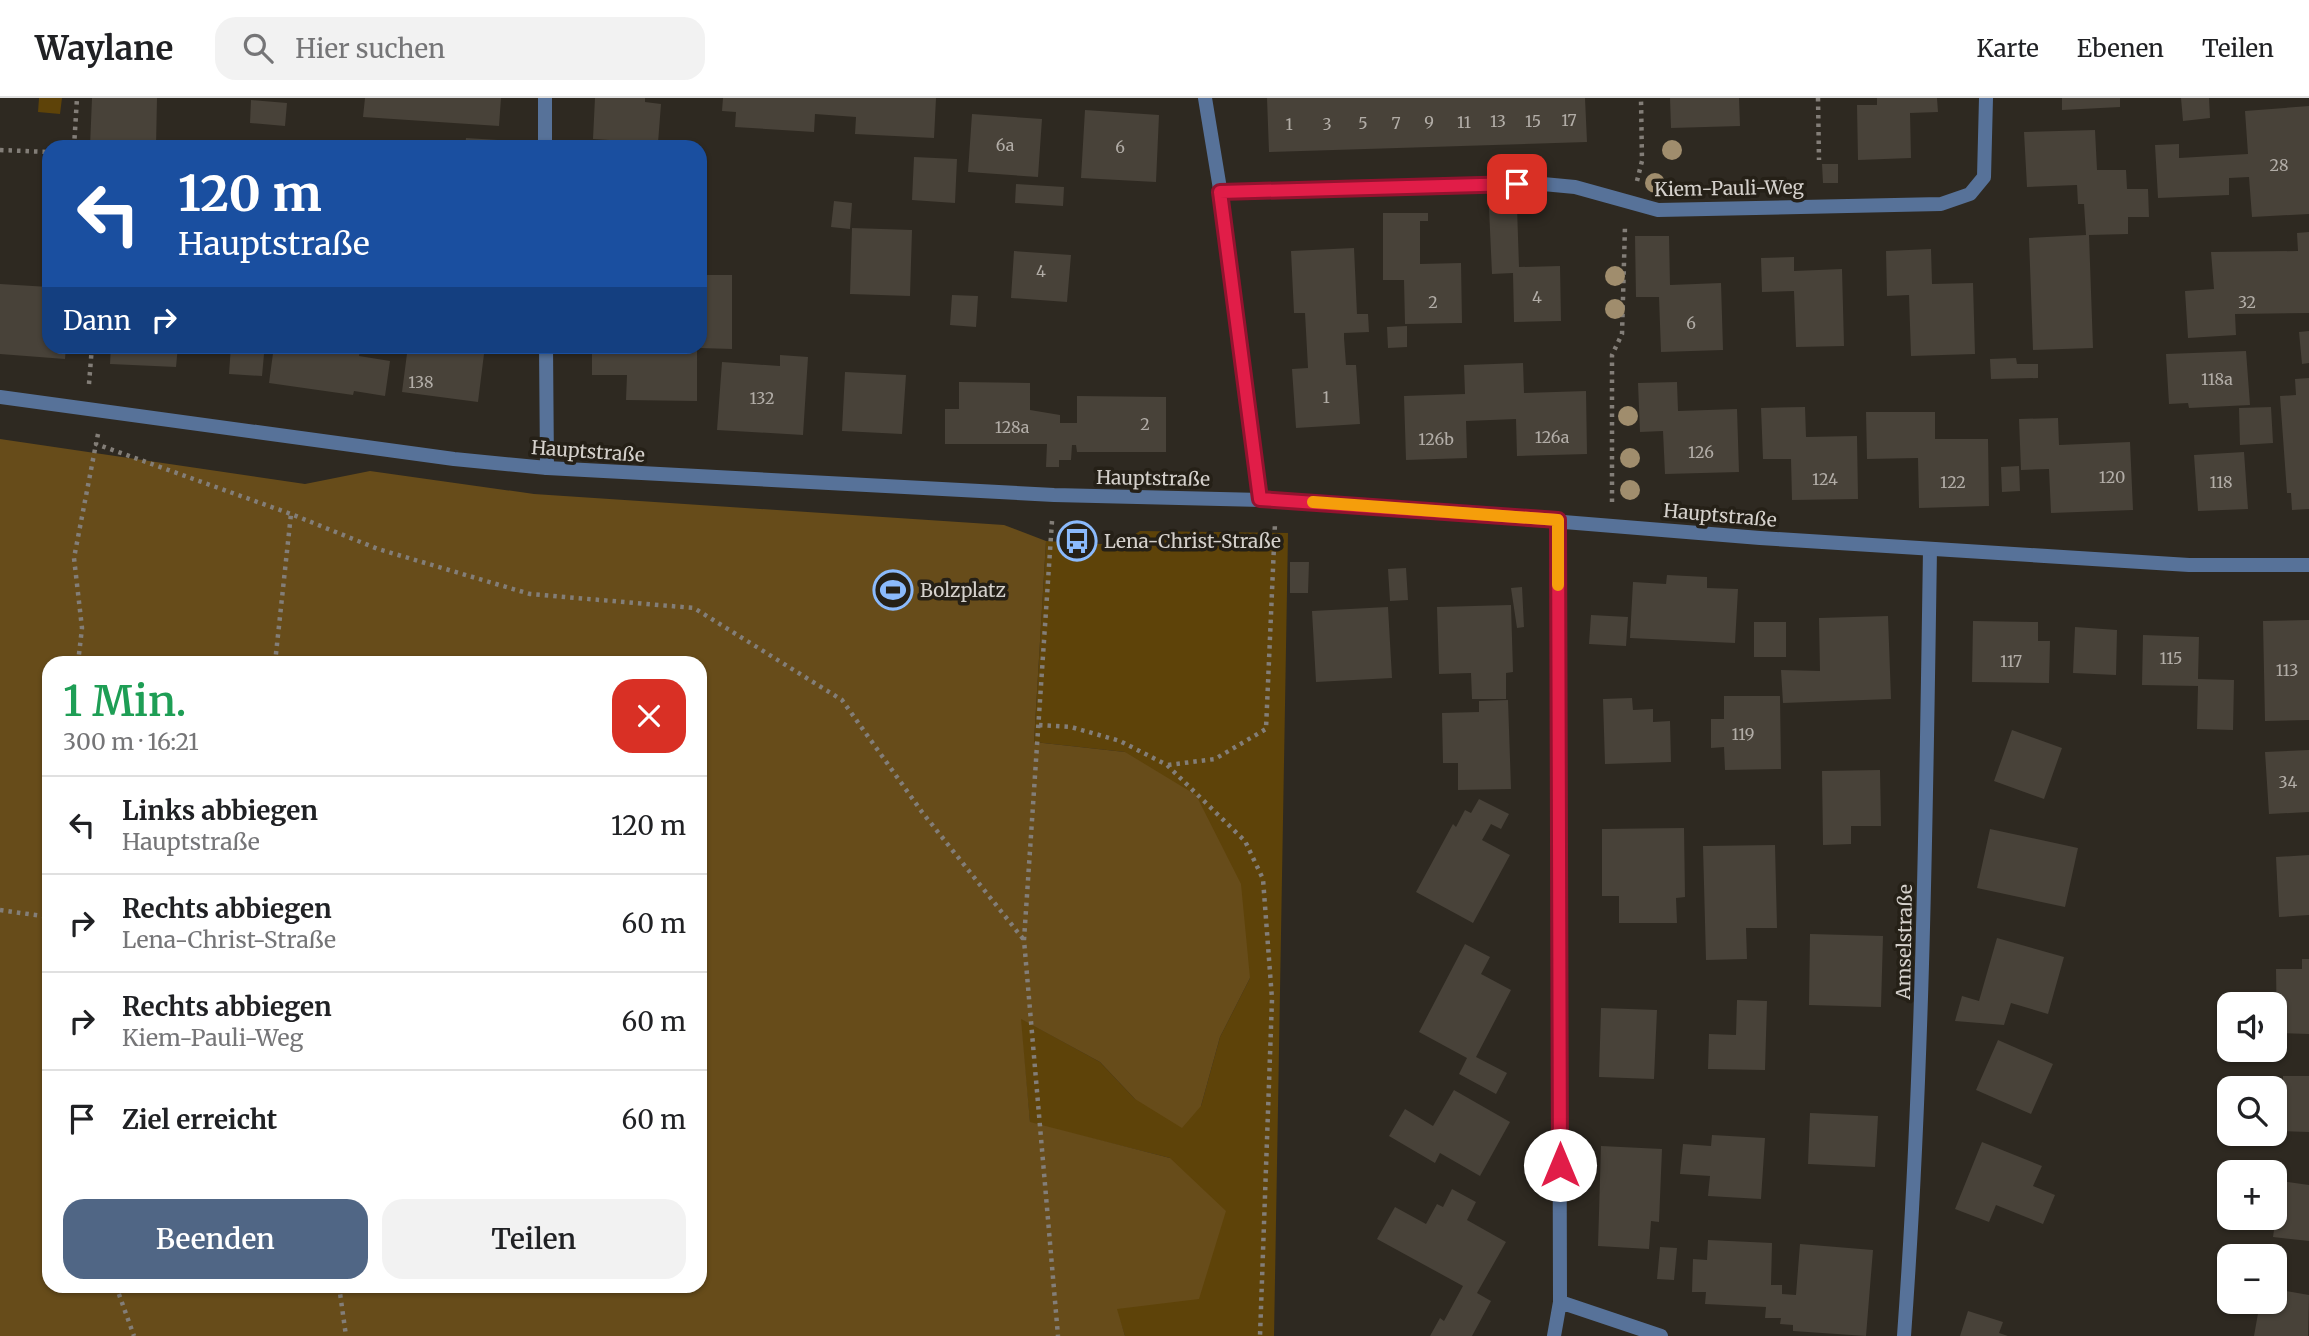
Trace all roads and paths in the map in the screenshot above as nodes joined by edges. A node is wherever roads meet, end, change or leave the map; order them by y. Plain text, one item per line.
1 (78, 98) edge
2 (545, 98) edge
3 (1205, 98) edge
4 (1641, 98) edge
5 (1818, 98) edge
6 (1986, 98) edge
7 (75, 140) edge
8 (545, 140) edge
9 (0, 150) edge
10 (42, 152) edge
11 (1819, 160) dead end
12 (1220, 192) junction
13 (1629, 205) junction
14 (91, 354) edge
15 (546, 354) edge
16 (90, 371) dead end
17 (0, 397) edge
18 (102, 412) junction
19 (96, 444) junction
20 (547, 468) junction
21 (1054, 495) junction
22 (1260, 499) junction
23 (1275, 500) junction
24 (1612, 510) dead end
25 (291, 514) junction
26 (1558, 520) junction
27 (1930, 549) junction
28 (2309, 565) edge
29 (79, 656) edge
30 (276, 656) edge
31 (1039, 725) junction
32 (1167, 765) junction
33 (0, 910) edge
34 (42, 916) edge
35 (1024, 940) junction
36 (119, 1293) edge
37 (340, 1293) edge
38 (1560, 1302) junction
39 (134, 1336) edge
40 (346, 1336) edge
41 (1058, 1336) edge
42 (1260, 1336) edge
43 (1554, 1336) edge
44 (1661, 1336) edge
45 (1903, 1336) edge

1 - 7 path
2 - 8 street
3 - 12 street
4 - 13 path
5 - 11 path
6 - 13 street, Kiem-Pauli-Weg
9 - 10 path
12 - 13 street, Kiem-Pauli-Weg
12 - 22 street
13 - 24 path
14 - 16 path
15 - 20 street
17 - 18 street, Hauptstraße
18 - 19 path
18 - 20 street, Hauptstraße
19 - 25 path
19 - 29 path
20 - 21 street, Hauptstraße
21 - 22 street, Hauptstraße
21 - 31 path
22 - 23 street, Hauptstraße
23 - 26 street, Hauptstraße
23 - 32 path
25 - 30 path
25 - 35 path
26 - 27 street, Hauptstraße
26 - 38 street
27 - 28 street, Hauptstraße
27 - 45 street, Amselstraße
31 - 32 path
31 - 35 path
32 - 42 path
33 - 34 path
35 - 41 path
36 - 39 path
37 - 40 path
38 - 43 street
38 - 44 street

